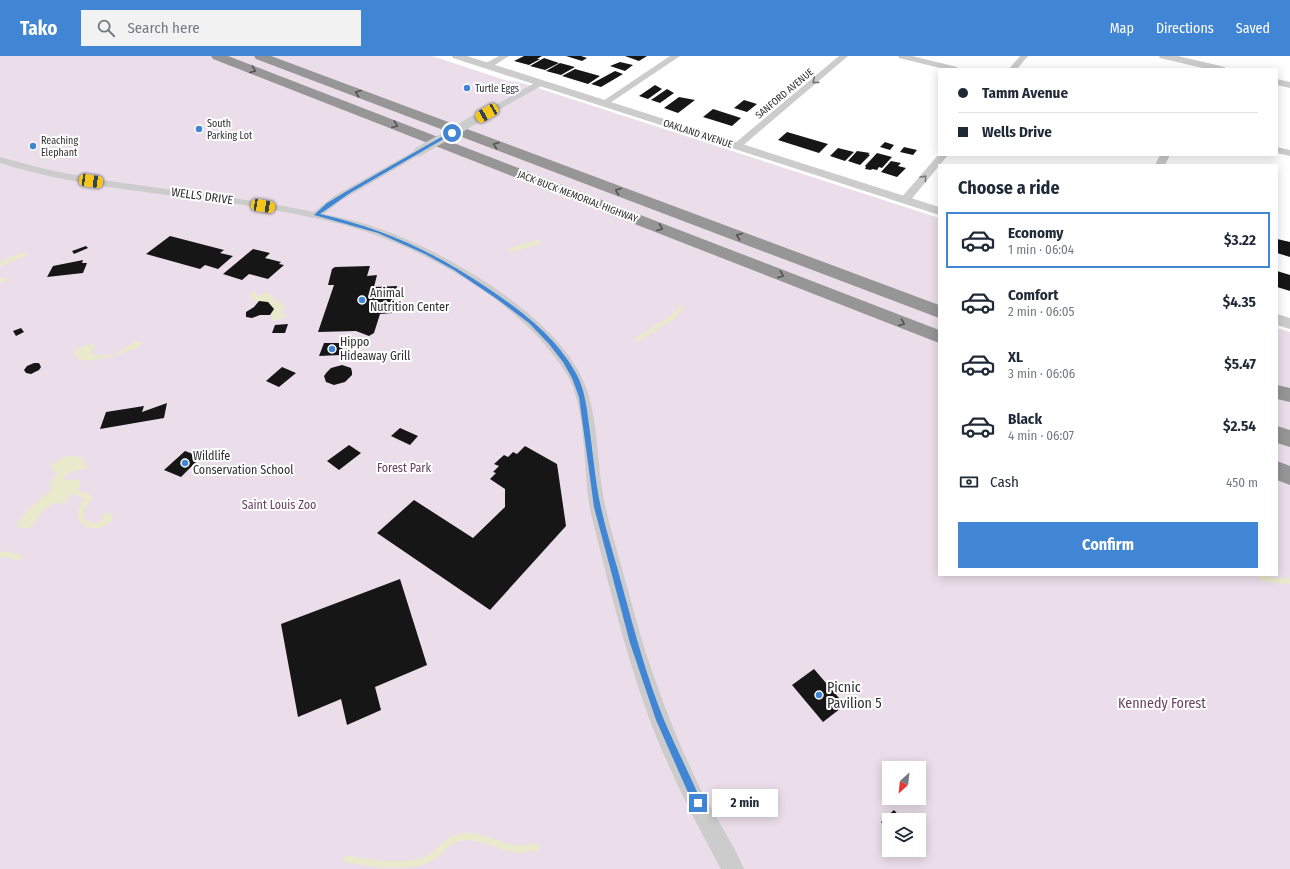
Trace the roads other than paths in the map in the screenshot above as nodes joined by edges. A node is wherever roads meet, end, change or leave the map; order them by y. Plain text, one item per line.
1 (217, 56) edge
2 (260, 56) edge
3 (279, 56) edge
4 (457, 56) edge
5 (505, 56) edge
6 (676, 56) edge
7 (844, 56) edge
8 (902, 56) edge
9 (1024, 56) edge
10 (1164, 56) edge
11 (487, 66) junction
12 (950, 68) edge
13 (1014, 68) edge
14 (1216, 68) edge
15 (299, 71) junction
16 (1278, 82) edge
17 (540, 83) junction
18 (1290, 85) edge
19 (604, 103) junction
20 (738, 146) junction
21 (1278, 150) edge
22 (1290, 153) edge
23 (942, 156) edge
24 (0, 160) edge
25 (905, 200) junction
26 (938, 211) edge
27 (316, 215) junction
28 (815, 265) junction
29 (938, 301) edge
30 (938, 312) edge
31 (1278, 319) edge
32 (1290, 324) edge
33 (938, 337) edge
34 (1278, 392) edge
35 (1290, 395) edge
36 (1278, 434) edge
37 (1290, 439) edge
38 (1278, 465) edge
39 (1278, 470) edge
40 (1290, 470) edge
41 (1290, 476) edge
42 (732, 869) edge

1 -> 33 highway, JACK BUCK MEMORIAL HIGHWAY
2 - 15 highway, JACK BUCK MEMORIAL HIGHWAY
3 - 15 highway
4 - 11 street, OAKLAND AVENUE
5 - 11 street
6 - 19 street
7 -> 20 street, SANFORD AVENUE
8 - 12 street
9 - 13 street
10 - 14 street
11 - 17 street, OAKLAND AVENUE
28 -> 15 highway, JACK BUCK MEMORIAL HIGHWAY
16 - 18 street
17 - 19 street, OAKLAND AVENUE
17 - 27 street, bridge
19 - 20 street, OAKLAND AVENUE
20 - 25 street, OAKLAND AVENUE
21 - 22 street
25 -> 23 street
24 - 27 street, WELLS DRIVE
25 - 26 street, OAKLAND AVENUE
27 - 42 street, WELLS DRIVE
28 - 29 highway
28 - 30 highway, JACK BUCK MEMORIAL HIGHWAY
31 - 32 street
34 - 35 highway
36 - 37 highway
38 - 40 highway
39 - 41 highway

